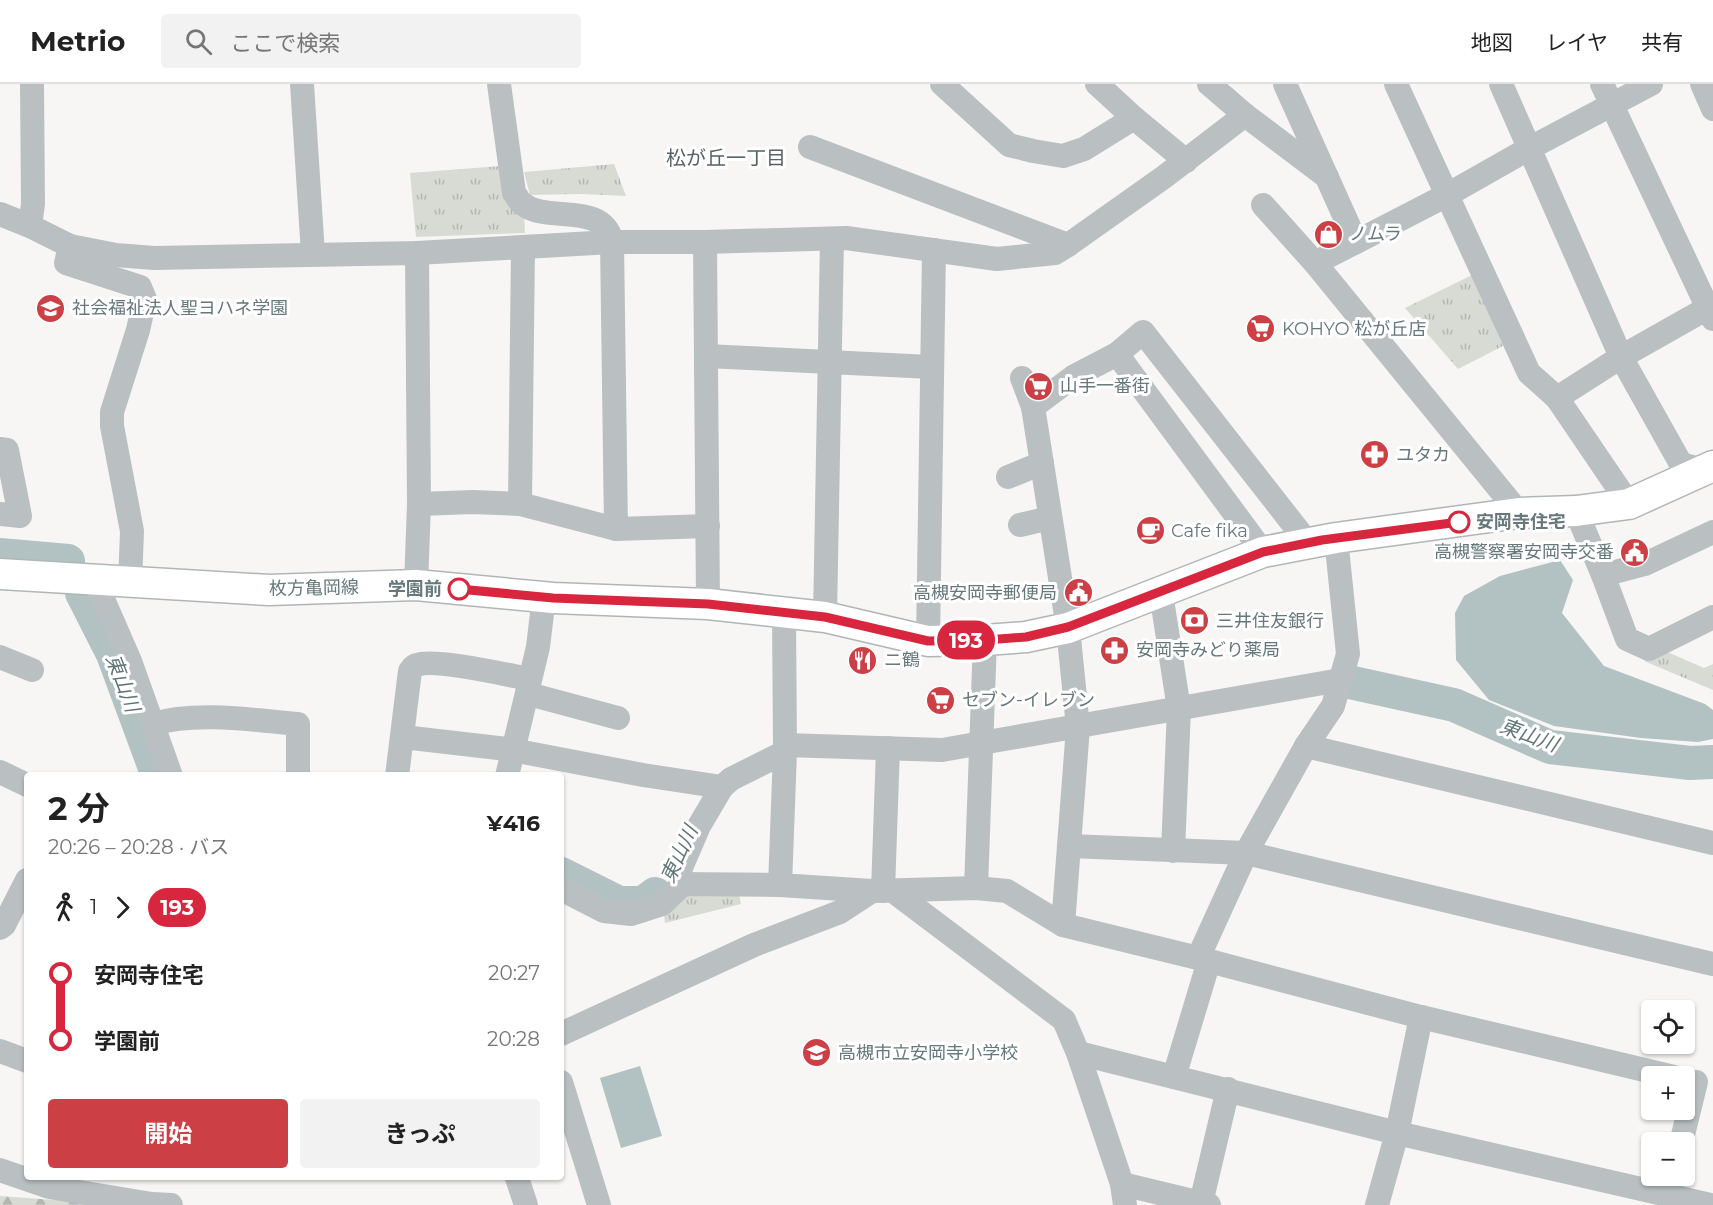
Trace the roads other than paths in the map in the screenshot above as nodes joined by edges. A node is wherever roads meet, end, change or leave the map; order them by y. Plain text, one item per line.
1 (32, 84) edge
2 (302, 84) edge
3 (499, 84) edge
4 (942, 84) edge
5 (1097, 84) edge
6 (1209, 84) edge
7 (1285, 84) edge
8 (1396, 84) edge
9 (1501, 84) edge
10 (1651, 84) edge
11 (1702, 84) edge
12 (1607, 94) edge
13 (1713, 109) edge
14 (1245, 115) junction
15 (1134, 118) junction
16 (810, 147) dead end
17 (1530, 148) junction
18 (1185, 161) junction
19 (1329, 178) junction
20 (1447, 195) junction
21 (1263, 205) dead end
22 (0, 214) edge
23 (30, 225) junction
24 (832, 238) junction
25 (612, 242) junction
26 (705, 242) junction
27 (1356, 242) junction
28 (1068, 245) junction
29 (70, 246) junction
30 (523, 248) junction
31 (934, 250) junction
32 (417, 253) junction
33 (313, 254) junction
34 (1315, 263) junction
35 (1711, 310) edge
36 (1117, 354) junction
37 (706, 356) junction
38 (1621, 357) junction
39 (828, 361) junction
40 (931, 367) junction
41 (1022, 378) dead end
42 (1557, 398) junction
43 (1033, 407) junction
44 (0, 449) edge
45 (1042, 463) junction
46 (1711, 469) edge
47 (1008, 477) dead end
48 (419, 504) junction
49 (520, 504) junction
50 (1629, 504) junction
51 (1576, 510) junction
52 (1519, 513) junction
53 (0, 514) edge
54 (1050, 518) junction
55 (1020, 525) dead end
56 (708, 526) junction
57 (616, 529) junction
58 (1713, 532) edge
59 (1322, 541) junction
60 (1263, 552) junction
61 (0, 574) edge
62 (1603, 575) junction
63 (98, 580) junction
64 (130, 583) junction
65 (416, 585) junction
66 (1161, 593) junction
67 (544, 597) junction
68 (708, 604) junction
69 (784, 612) junction
70 (825, 617) junction
71 (1713, 617) edge
72 (1068, 627) junction
73 (986, 640) junction
74 (928, 641) junction
75 (0, 657) edge
76 (32, 670) dead end
77 (1340, 680) junction
78 (528, 687) junction
79 (1179, 709) junction
80 (618, 718) dead end
81 (153, 724) junction
82 (1078, 728) junction
83 (403, 737) junction
84 (983, 742) junction
85 (1306, 746) junction
86 (888, 748) junction
87 (785, 749) junction
88 (513, 751) junction
89 (0, 772) edge
90 (170, 772) edge
91 (298, 772) edge
92 (398, 772) edge
93 (508, 772) edge
94 (24, 784) edge
95 (718, 787) junction
96 (1713, 843) edge
97 (1069, 846) junction
98 (1173, 851) junction
99 (1246, 853) junction
100 (682, 877) junction
101 (780, 885) junction
102 (24, 886) edge
103 (976, 888) junction
104 (564, 890) edge
105 (883, 891) junction
106 (1064, 925) junction
107 (0, 928) edge
108 (1204, 959) junction
109 (1713, 964) edge
110 (1421, 1017) junction
111 (564, 1033) edge
112 (0, 1051) edge
113 (1078, 1053) junction
114 (24, 1059) edge
115 (1641, 1069) edge
116 (1174, 1077) junction
117 (1228, 1089) junction
118 (564, 1092) edge
119 (1397, 1132) junction
120 (0, 1170) edge
121 (24, 1178) edge
122 (29, 1180) edge
123 (518, 1180) edge
124 (1668, 1192) edge
125 (1123, 1194) edge
126 (1205, 1204) edge
127 (171, 1205) edge
128 (526, 1205) edge
129 (599, 1205) edge
130 (1377, 1205) edge
131 (1711, 1205) edge

1 - 23 street
2 - 33 street
3 - 25 street
4 - 15 street
5 - 15 street
6 - 14 street
7 - 19 street
8 - 20 street
9 - 17 street
10 - 12 street
11 - 13 street
12 - 17 street
12 - 35 street
14 - 18 street
14 - 19 street
15 - 18 street
16 - 28 street
17 - 20 street
17 - 38 street
18 - 28 street
19 - 27 street
20 - 27 street
20 - 42 street
21 - 34 street
22 - 23 street
23 - 29 street
24 - 26 street
24 - 31 street
24 - 39 street
25 - 26 street
25 - 30 street
25 - 57 street
26 - 37 street
27 - 34 street
28 - 31 street
29 - 33 street
29 - 64 street
30 - 32 street
30 - 49 street
31 - 40 street
32 - 33 street
32 - 48 street
34 - 52 street
35 - 38 street
36 - 43 street
36 - 59 street
36 - 60 street
37 - 39 street
37 - 56 street
38 - 42 street
38 - 46 street
39 - 40 street
39 - 70 street
40 - 74 street
41 - 43 street
42 - 50 street
43 - 45 street
44 - 53 street
45 - 47 street
45 - 54 street
46 - 50 main road, 枚方亀岡線
48 - 49 street
48 - 65 street
49 - 57 street
50 - 51 main road, 枚方亀岡線
51 - 52 main road, 枚方亀岡線
51 - 62 street
52 - 59 main road, 枚方亀岡線
54 - 55 street
54 - 72 street
56 - 57 street
56 - 68 street
58 - 62 street
59 - 60 main road, 枚方亀岡線
59 - 77 street
60 - 66 main road, 枚方亀岡線
61 - 63 main road, 枚方亀岡線
62 - 71 street
63 - 64 main road, 枚方亀岡線
63 - 81 street
64 - 65 main road, 枚方亀岡線
65 - 67 main road, 枚方亀岡線
66 - 72 main road, 枚方亀岡線
66 - 79 street
67 - 68 main road, 枚方亀岡線
67 - 78 street
68 - 69 main road, 枚方亀岡線
69 - 70 main road, 枚方亀岡線
69 - 87 street
70 - 74 main road, 枚方亀岡線
72 - 73 main road, 枚方亀岡線
72 - 82 street
73 - 74 main road, 枚方亀岡線
73 - 84 street
75 - 76 street
77 - 79 street
77 - 85 street
78 - 80 street
78 - 83 street
78 - 88 street
79 - 82 street
79 - 98 street
81 - 90 street
81 - 91 street
82 - 84 street
82 - 97 street
83 - 88 street
83 - 92 street
84 - 86 street
84 - 103 street
85 - 96 street
85 - 99 street
86 - 87 street
86 - 105 street
87 - 95 street
87 - 101 street
88 - 93 street
88 - 95 street
89 - 94 street
95 - 100 street
97 - 98 street
97 - 106 street
98 - 99 street
99 - 108 street
99 - 109 street
100 - 101 street
100 - 104 street
101 - 105 street
102 - 107 street
103 - 105 street
103 - 106 street
105 - 111 street
105 - 113 street
106 - 108 street
108 - 110 street
108 - 116 street
110 - 115 street
110 - 119 street
112 - 114 street
113 - 116 street
113 - 125 street
116 - 117 street
117 - 119 street
117 - 126 street
118 - 129 street
119 - 124 street
119 - 130 street
120 - 121 street
122 - 127 street
123 - 128 street
124 - 131 street
125 - 126 street

